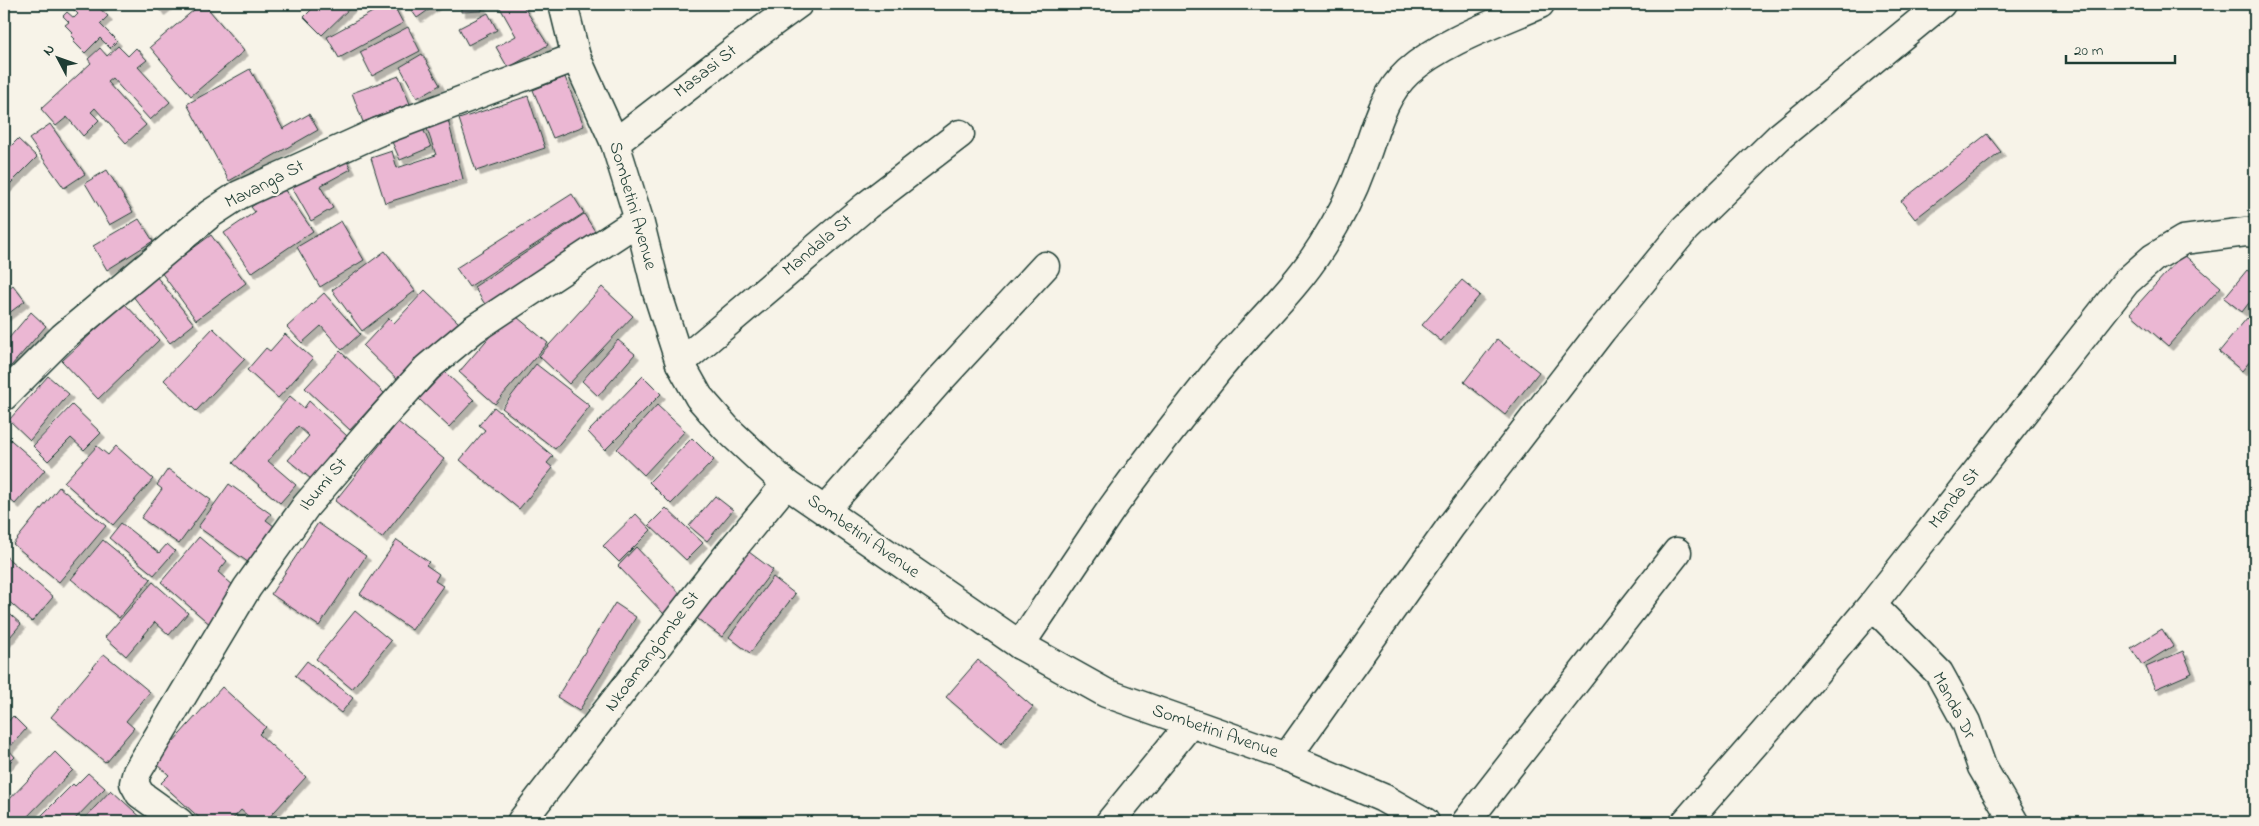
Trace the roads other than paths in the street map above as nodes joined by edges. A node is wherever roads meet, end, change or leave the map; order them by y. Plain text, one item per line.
1 (563, 4) edge
2 (798, 4) edge
3 (1540, 4) edge
4 (1941, 4) edge
5 (576, 57) junction
6 (960, 134) dead end
7 (615, 143) junction
8 (639, 220) junction
9 (2252, 227) edge
10 (1045, 266) dead end
11 (680, 363) junction
12 (4, 396) edge
13 (786, 484) junction
14 (826, 510) junction
15 (1677, 552) dead end
16 (1872, 604) junction
17 (1020, 645) junction
18 (1190, 724) junction
19 (1288, 757) junction
20 (179, 822) edge
21 (521, 822) edge
22 (1110, 822) edge
23 (1425, 822) edge
24 (1466, 822) edge
25 (1686, 822) edge
26 (2014, 822) edge

1 - 5 street, Sombetini Avenue
2 - 7 street, Masasi St
3 - 17 street
4 - 19 street
5 - 7 street, Sombetini Avenue
5 - 12 street, Mavanga St
6 - 11 street, Mandala St
7 - 8 street, Sombetini Avenue
8 - 11 street, Sombetini Avenue
8 - 20 street, Ibumi St
9 - 16 street, Manda St
10 - 14 street
11 - 13 street, Sombetini Avenue
13 - 14 street, Sombetini Avenue
13 - 21 street, Nkoamang'ombe St
14 - 17 street, Sombetini Avenue
15 - 24 street
16 - 25 street, Manda St
16 - 26 street, Manda Dr
17 - 18 street, Sombetini Avenue
18 - 19 street, Sombetini Avenue
18 - 22 street
19 - 23 street, Sombetini Avenue

